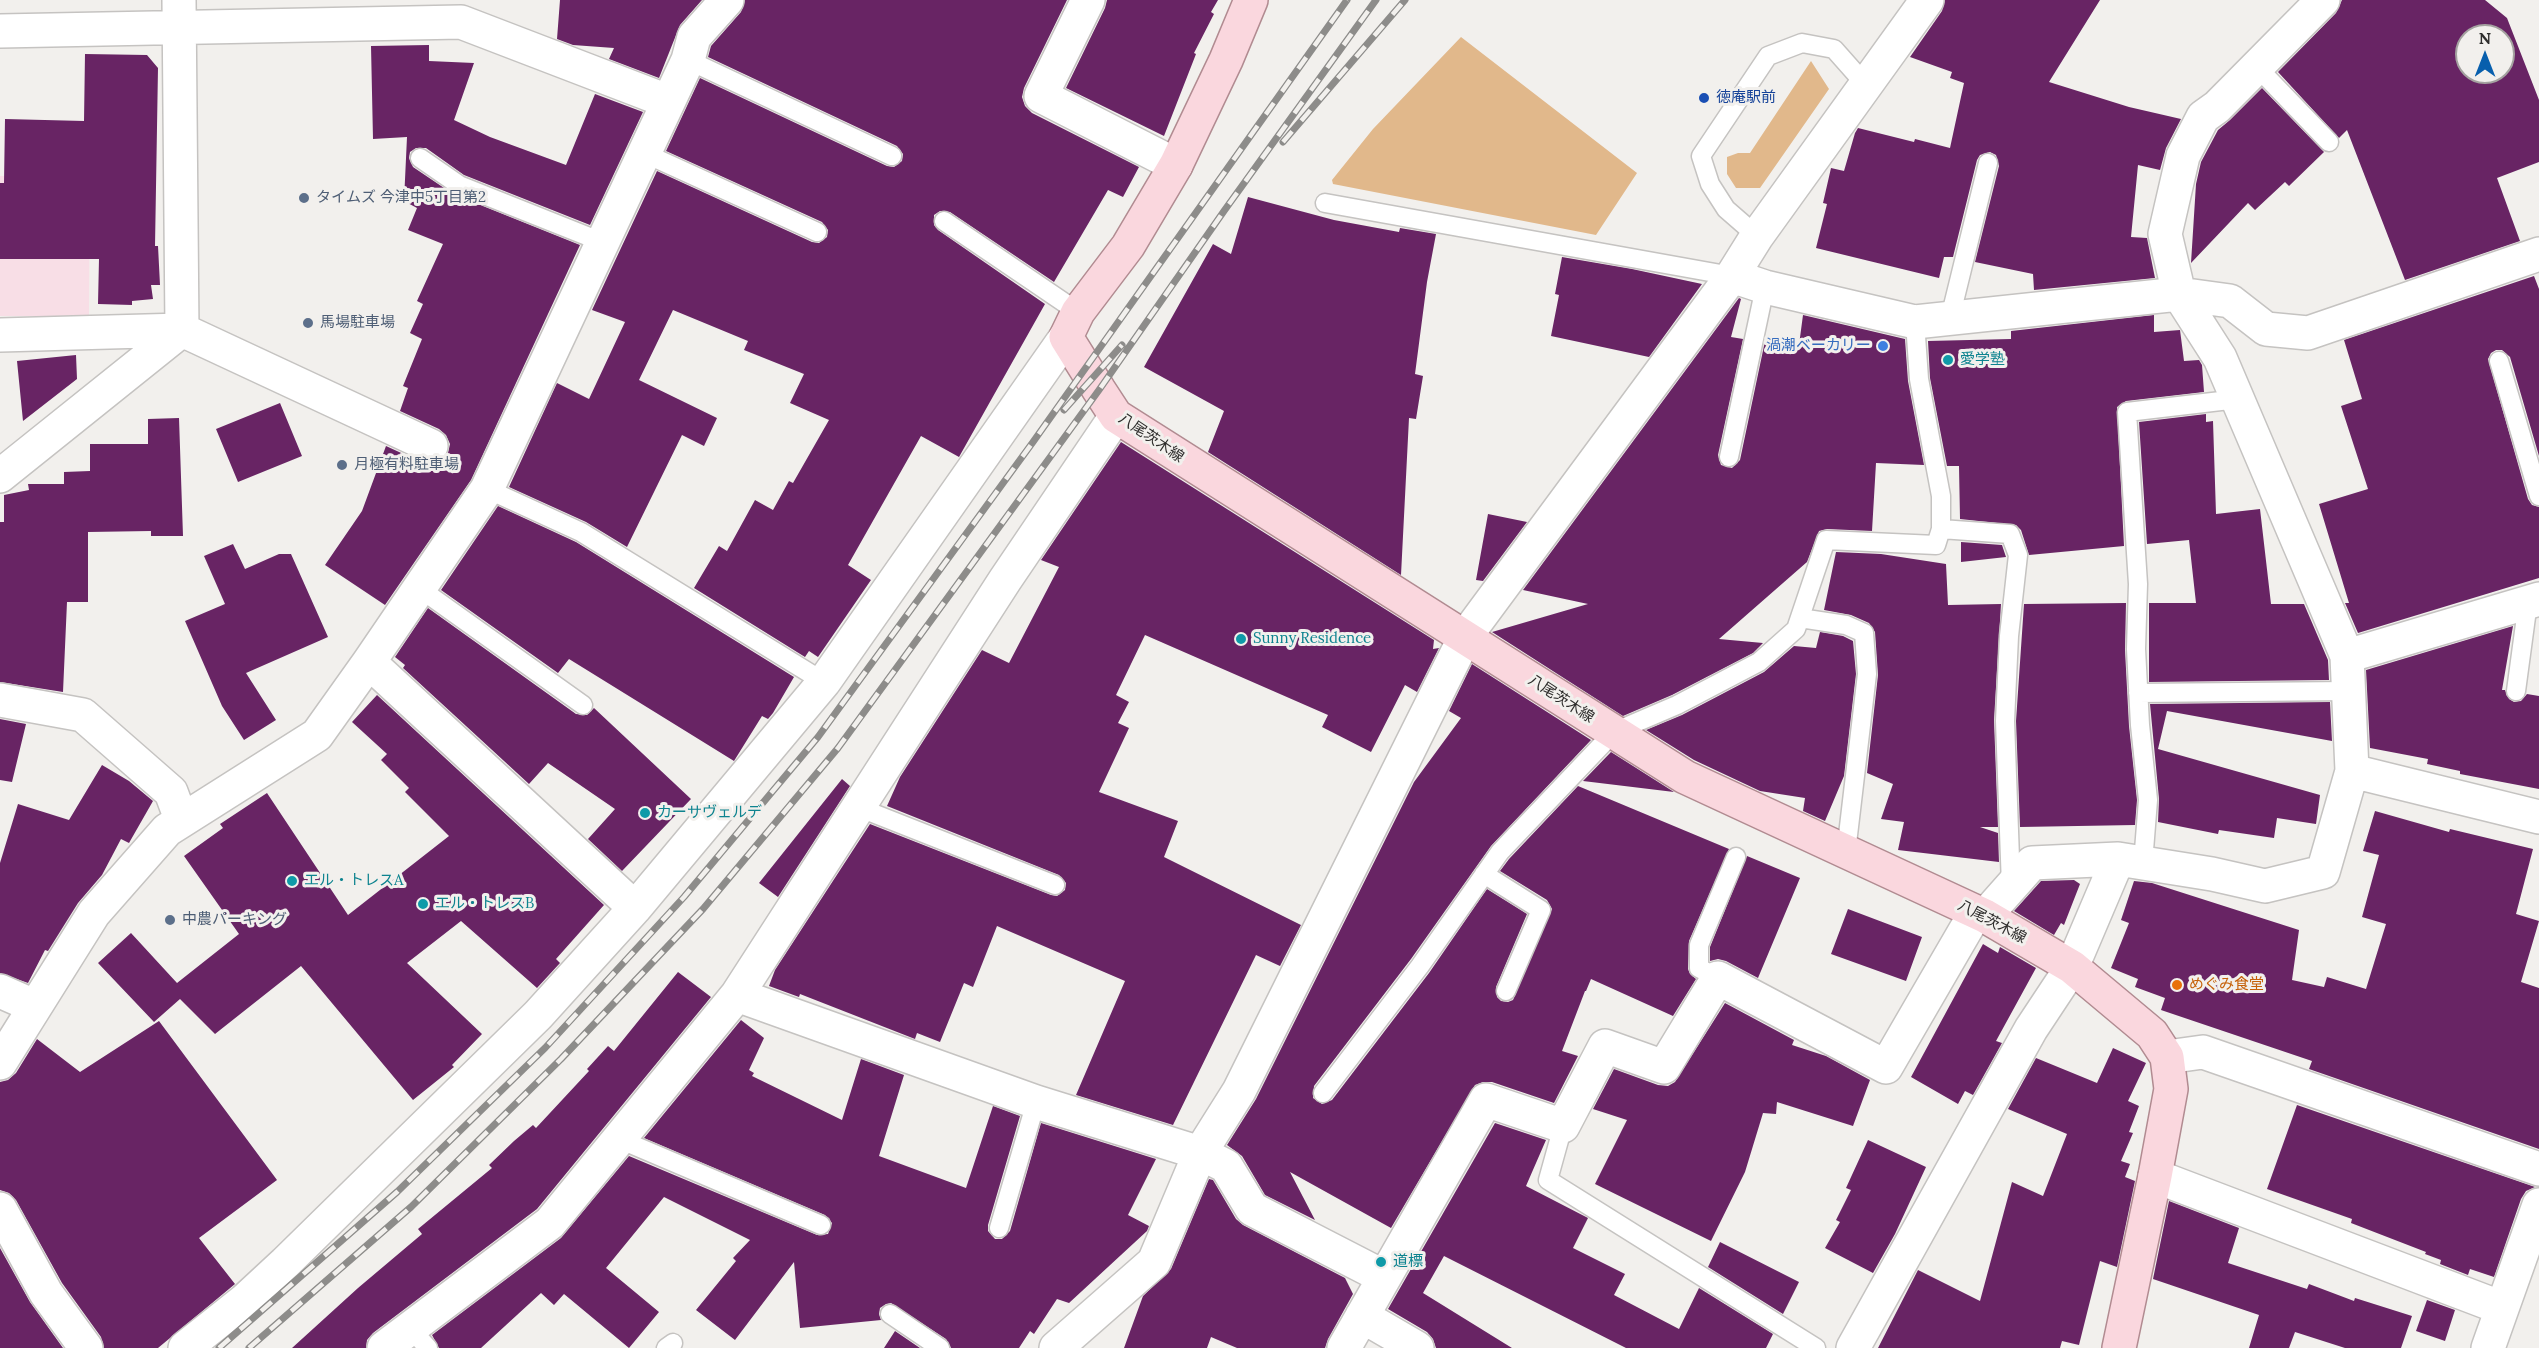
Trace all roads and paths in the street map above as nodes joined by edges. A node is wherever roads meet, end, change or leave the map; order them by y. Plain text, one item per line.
1 (727, 0) edge
2 (1088, 0) edge
3 (1251, 0) edge
4 (1927, 0) edge
5 (2323, 0) edge
6 (179, 14) edge
7 (0, 31) edge
8 (688, 60) junction
9 (2257, 67) junction
10 (1865, 84) junction
11 (667, 101) junction
12 (2330, 142) dead end
13 (644, 153) junction
14 (892, 156) dead end
15 (420, 158) dead end
16 (1988, 163) dead end
17 (1176, 165) junction
18 (1325, 203) dead end
19 (944, 220) dead end
20 (816, 232) dead end
21 (1757, 236) junction
22 (602, 242) junction
23 (2539, 254) edge
24 (1731, 276) junction
25 (1765, 287) junction
26 (2179, 294) junction
27 (1950, 318) junction
28 (1915, 322) junction
29 (1072, 325) junction
30 (182, 330) junction
31 (0, 335) edge
32 (2499, 361) dead end
33 (2238, 399) junction
34 (1116, 416) junction
35 (431, 446) dead end
36 (1729, 457) dead end
37 (0, 476) edge
38 (487, 489) junction
39 (2539, 496) edge
40 (1941, 529) junction
41 (419, 588) junction
42 (2534, 601) edge
43 (1800, 618) junction
44 (1465, 637) junction
45 (2347, 656) junction
46 (369, 662) junction
47 (824, 682) junction
48 (2349, 692) junction
49 (2516, 692) dead end
50 (2138, 693) junction
51 (0, 700) edge
52 (583, 705) dead end
53 (1614, 732) junction
54 (2352, 771) junction
55 (860, 808) junction
56 (2539, 817) edge
57 (182, 819) junction
58 (1846, 852) junction
59 (1736, 857) dead end
60 (2131, 861) junction
61 (1484, 874) junction
62 (1055, 885) dead end
63 (2011, 886) junction
64 (635, 908) junction
65 (1980, 914) junction
66 (2072, 967) junction
67 (1718, 978) junction
68 (0, 991) edge
69 (1506, 991) dead end
70 (737, 995) junction
71 (34, 1006) junction
72 (2168, 1058) junction
73 (0, 1063) edge
74 (1323, 1093) dead end
75 (1036, 1102) junction
76 (1563, 1126) junction
77 (619, 1139) junction
78 (1200, 1153) junction
79 (2539, 1169) edge
80 (2156, 1176) junction
81 (2539, 1205) edge
82 (0, 1209) edge
83 (821, 1225) dead end
84 (999, 1228) dead end
85 (1384, 1277) junction
86 (2502, 1308) junction
87 (890, 1314) dead end
88 (1362, 1316) junction
89 (419, 1338) edge
90 (86, 1348) edge
91 (185, 1348) edge
92 (384, 1348) edge
93 (940, 1348) edge
94 (1056, 1348) edge
95 (1344, 1348) edge
96 (1417, 1348) edge
97 (1816, 1348) edge
98 (1854, 1348) edge
99 (2119, 1348) edge
100 (2488, 1348) edge

1 - 8 street
2 - 17 street
3 - 17 main road
4 - 10 street
5 - 9 street
6 - 7 street
6 - 11 street
6 - 30 street
8 - 11 street
8 - 14 lane
9 - 12 lane
9 - 26 street
10 - 21 street
10 - 21 lane
11 - 13 street
13 - 20 lane
13 - 22 street
15 - 22 lane
16 - 27 lane
17 - 29 main road
18 - 24 lane
19 - 29 lane
21 - 24 street
22 - 38 street
23 - 26 street
24 - 25 street
24 - 44 street
25 - 28 street
25 - 36 lane
26 - 27 street
26 - 33 street
27 - 28 street
28 - 40 lane
29 - 34 main road, 八尾茨木線
29 - 47 street
30 - 31 street
30 - 35 street
30 - 37 street
32 - 39 lane
33 - 45 street
33 - 50 lane
34 - 44 main road, 八尾茨木線
34 - 55 street
38 - 41 street
38 - 47 lane
40 - 43 lane
40 - 63 lane
41 - 46 street
41 - 52 lane
42 - 45 street
42 - 49 lane
43 - 53 lane
43 - 58 lane
44 - 53 main road, 八尾茨木線
44 - 78 street
45 - 48 street
46 - 57 street
46 - 64 street
47 - 64 street
48 - 50 lane
48 - 54 street
50 - 60 lane
51 - 57 street
53 - 58 main road, 八尾茨木線
53 - 61 lane
54 - 56 street
54 - 60 street
55 - 62 lane
55 - 70 street
57 - 71 street
58 - 65 main road, 八尾茨木線
59 - 67 lane
60 - 63 street
60 - 66 street
61 - 69 lane
61 - 74 lane
63 - 65 street
64 - 91 street
65 - 66 main road, 八尾茨木線
65 - 67 street
66 - 72 main road, 八尾茨木線
66 - 98 street
67 - 76 street
68 - 71 street
70 - 75 street
70 - 77 street
71 - 73 street
72 - 79 street
72 - 80 main road, 八尾茨木線
75 - 78 street
75 - 84 lane
76 - 85 street
76 - 97 lane
77 - 83 lane
77 - 89 street
78 - 85 street
78 - 94 street
80 - 86 street
80 - 99 main road, 八尾茨木線
81 - 86 street
82 - 90 street
85 - 88 street
86 - 100 street
87 - 93 lane
88 - 95 street
88 - 96 street
89 - 92 street

